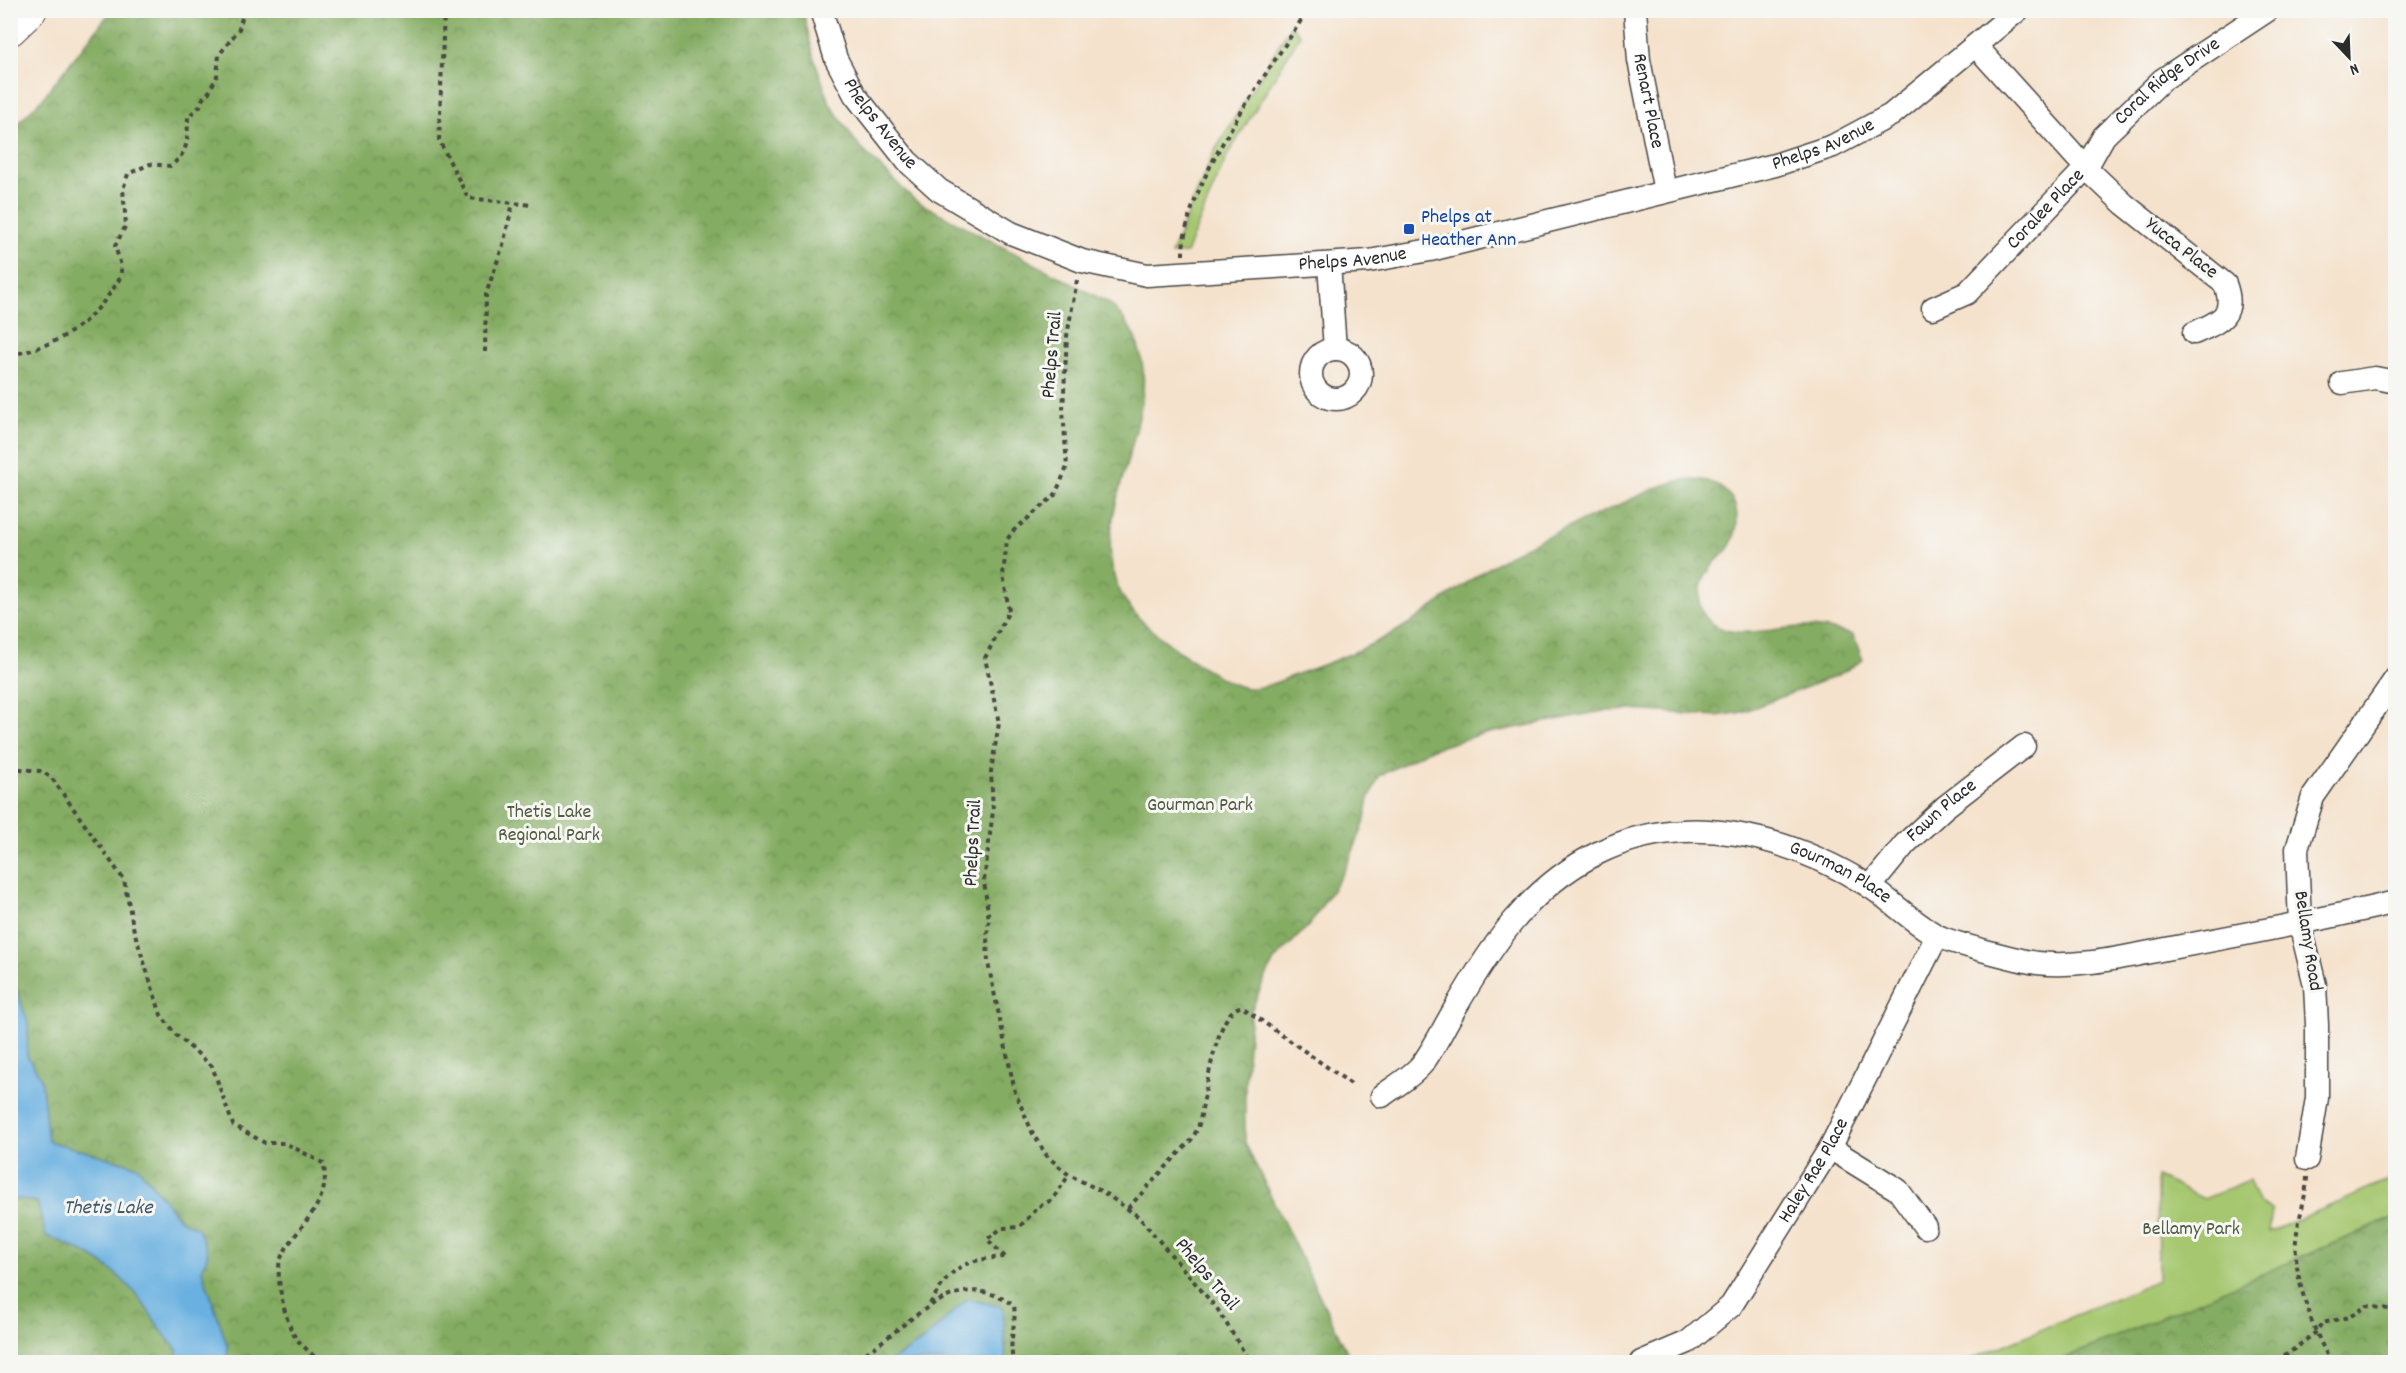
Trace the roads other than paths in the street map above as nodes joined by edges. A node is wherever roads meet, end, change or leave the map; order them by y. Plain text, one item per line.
1 (30, 10) edge
2 (821, 10) edge
3 (1635, 10) edge
4 (2018, 10) edge
5 (2268, 10) edge
6 (10, 29) edge
7 (1976, 46) junction
8 (2086, 168) junction
9 (1665, 191) junction
10 (1329, 264) junction
11 (1934, 308) dead end
12 (2194, 333) dead end
13 (1335, 349) dead end
14 (2396, 382) edge
15 (2342, 383) dead end
16 (2396, 678) edge
17 (2024, 746) dead end
18 (1870, 887) junction
19 (2396, 902) edge
20 (2300, 924) junction
21 (1937, 936) junction
22 (1382, 1096) dead end
23 (1830, 1148) junction
24 (2307, 1159) road end
25 (1925, 1227) dead end
26 (1641, 1362) edge

1 - 6 highway
2 - 10 street, Phelps Avenue
3 - 9 street, Renart Place
4 - 7 street, Phelps Avenue
5 - 8 street, Coral Ridge Drive
7 - 8 street, Coralee Place
7 - 9 street, Phelps Avenue
8 - 11 street, Coralee Place
8 - 12 street, Yucca Place
9 - 10 street, Phelps Avenue
10 - 13 street
14 - 15 street
16 - 20 street, Bellamy Road
17 - 18 street, Fawn Place
18 - 21 street, Gourman Place
18 - 22 street, Gourman Place
19 - 20 street, Gourman Place
20 - 21 street, Gourman Place
20 - 24 street, Bellamy Road
21 - 23 street, Haley Rae Place
23 - 25 street
23 - 26 street, Haley Rae Place

